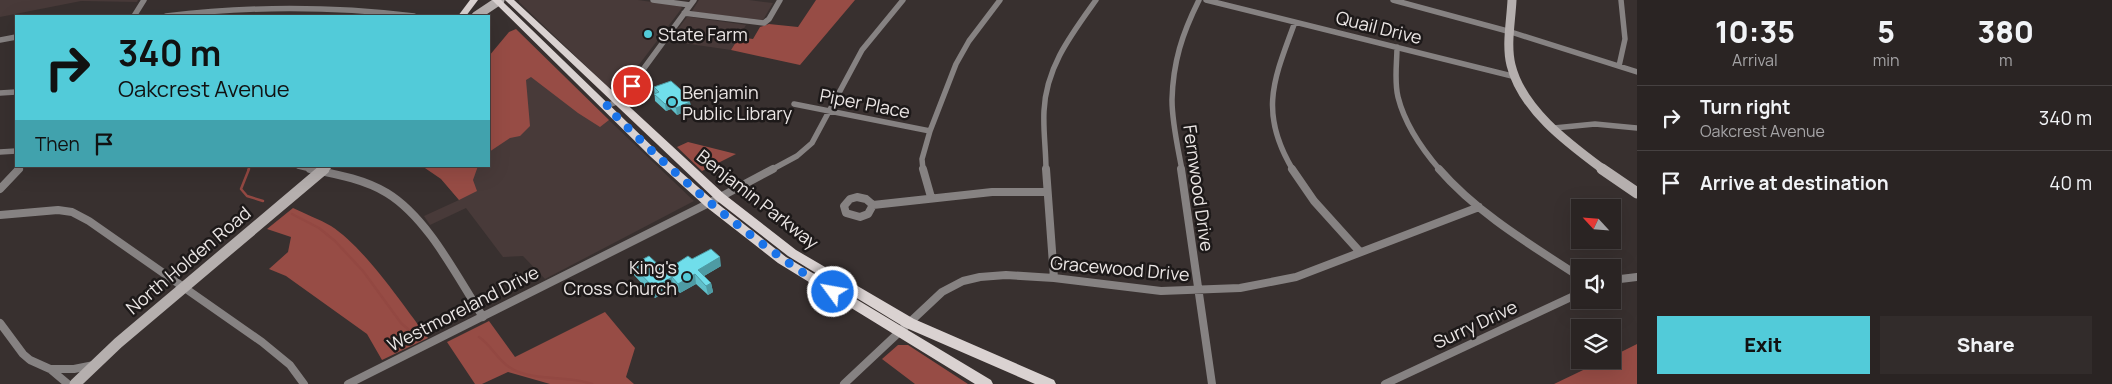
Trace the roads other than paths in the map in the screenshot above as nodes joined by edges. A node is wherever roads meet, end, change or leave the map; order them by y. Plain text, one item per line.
1 (144, 0) edge
2 (474, 0) edge
3 (498, 0) edge
4 (510, 0) edge
5 (654, 0) edge
6 (780, 0) edge
7 (903, 0) edge
8 (1000, 0) edge
9 (1096, 0) edge
10 (1199, 0) edge
11 (1206, 0) edge
12 (1394, 0) edge
13 (1512, 0) edge
14 (1621, 0) edge
15 (1406, 1) edge
16 (692, 3) edge
17 (684, 13) junction
18 (135, 15) edge
19 (176, 15) edge
20 (405, 15) edge
21 (463, 15) edge
22 (477, 15) edge
23 (1295, 22) junction
24 (1511, 32) junction
25 (15, 37) edge
26 (0, 40) edge
27 (1397, 47) junction
28 (1619, 66) junction
29 (1637, 72) edge
30 (1516, 77) junction
31 (15, 92) edge
32 (0, 93) edge
33 (612, 104) junction
34 (794, 104) dead end
35 (830, 110) junction
36 (1554, 128) junction
37 (1637, 128) edge
38 (930, 131) junction
39 (15, 151) edge
40 (0, 152) edge
41 (20, 167) edge
42 (307, 167) edge
43 (324, 169) edge
44 (0, 189) edge
45 (1047, 192) junction
46 (1637, 192) edge
47 (931, 197) junction
48 (714, 200) junction
49 (873, 205) dead end
50 (1478, 207) junction
51 (0, 215) edge
52 (1360, 252) junction
53 (1571, 271) edge
54 (1637, 277) edge
55 (1054, 278) junction
56 (1621, 279) edge
57 (185, 286) junction
58 (1198, 290) junction
59 (1571, 297) edge
60 (483, 317) junction
61 (0, 323) edge
62 (905, 327) junction
63 (94, 365) junction
64 (50, 369) junction
65 (68, 384) edge
66 (75, 384) edge
67 (304, 384) edge
68 (348, 384) edge
69 (844, 384) edge
70 (986, 384) edge
71 (1049, 384) edge
72 (1212, 384) edge
73 (1385, 384) edge

1 - 18 street
2 - 21 main road
3 - 22 street
3 - 33 main road, Benjamin Parkway
4 - 33 main road, Benjamin Parkway
5 - 16 street
6 - 17 street
7 - 35 street, Westmoreland Drive
8 - 38 street
9 - 45 street
10 - 58 street, Fernwood Drive
11 - 23 street, Quail Drive
12 - 15 street
13 - 24 street
14 - 28 street
15 - 24 street
16 - 17 street
17 - 33 street
19 - 20 street
23 - 27 street, Quail Drive
23 - 52 street
24 - 28 street
24 - 30 street
25 - 26 street
27 - 30 street, Quail Drive
27 - 50 street
28 - 29 street
30 - 36 street
31 - 32 street
33 - 48 main road, Benjamin Parkway
34 - 35 street, Piper Place
35 - 38 street, Piper Place
35 - 48 street, Westmoreland Drive
36 - 37 street
36 - 46 street
38 - 47 street
39 - 40 street
41 - 44 street
42 - 43 street
43 - 57 street, North Holden Road
43 - 60 street
45 - 47 street
45 - 55 street
47 - 49 street
48 - 60 street, Westmoreland Drive
48 - 62 main road, Benjamin Parkway
50 - 52 street, Gracewood Drive
50 - 53 street
51 - 57 street
52 - 58 street, Gracewood Drive
54 - 56 street
55 - 58 street, Gracewood Drive
55 - 62 street, Gracewood Drive
57 - 63 street, North Holden Road
57 - 67 street
58 - 72 street, Fernwood Drive
59 - 73 street, Surry Drive
60 - 68 street, Westmoreland Drive
61 - 64 street
62 - 69 street, Gracewood Drive
62 - 70 main road, Benjamin Parkway
62 - 71 main road, Benjamin Parkway
63 - 64 street
63 - 66 street, North Holden Road
64 - 65 street

